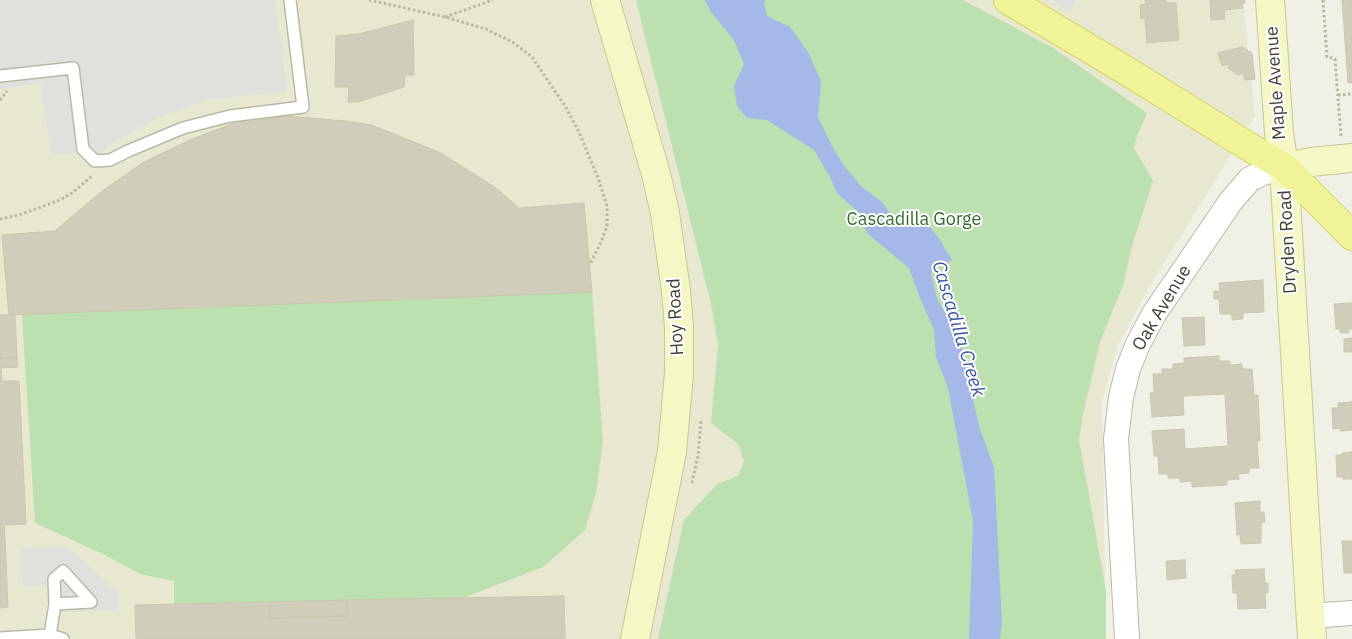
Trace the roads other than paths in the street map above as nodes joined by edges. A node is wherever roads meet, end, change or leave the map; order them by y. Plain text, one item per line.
1 (290, 0) edge
2 (605, 0) edge
3 (1008, 0) edge
4 (1270, 0) edge
5 (0, 76) edge
6 (1347, 149) edge
7 (1284, 166) junction
8 (1352, 236) edge
9 (55, 604) dead end
10 (1352, 613) edge
11 (1311, 627) edge
12 (50, 635) junction
13 (0, 638) edge
14 (63, 639) edge
15 (635, 639) edge
16 (1126, 639) edge

1 - 5 lane
2 - 15 street, Hoy Road
3 - 7 main road, Dryden Road
4 - 7 street, Maple Avenue
6 - 7 street
7 - 8 main road
7 - 11 street, Dryden Road
7 - 16 street, Oak Avenue
9 - 12 lane
10 - 11 street
12 - 13 lane
12 - 14 lane

